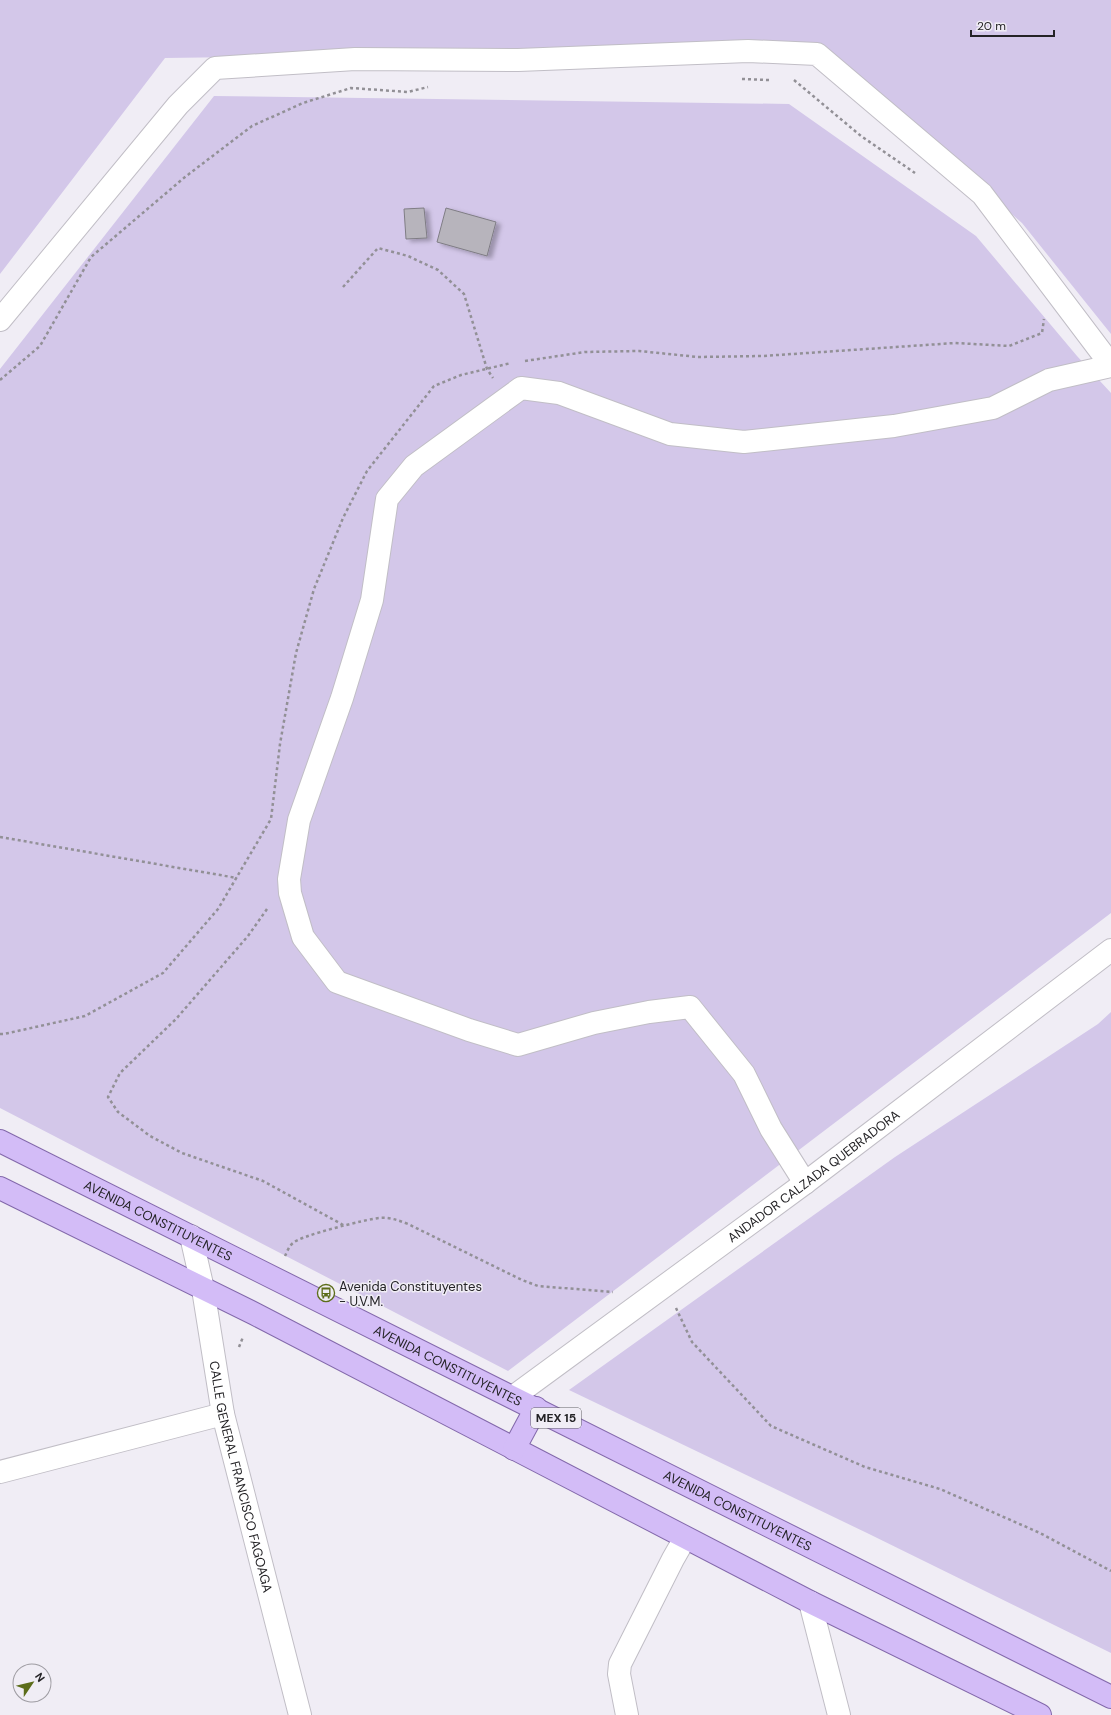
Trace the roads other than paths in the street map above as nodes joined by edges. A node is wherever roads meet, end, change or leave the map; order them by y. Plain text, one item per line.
1 (0, 320) edge
2 (1111, 365) edge
3 (1111, 950) edge
4 (0, 1141) edge
5 (805, 1183) junction
6 (0, 1188) edge
7 (191, 1236) junction
8 (203, 1289) junction
9 (513, 1396) junction
10 (536, 1408) junction
11 (223, 1414) junction
12 (514, 1449) junction
13 (0, 1472) edge
14 (685, 1538) junction
15 (810, 1602) junction
16 (1111, 1697) edge
17 (300, 1715) edge
18 (627, 1715) edge
19 (839, 1715) edge
20 (1040, 1715) edge

1 - 2 street
2 - 5 street
3 - 5 street, ANDADOR CALZADA QUEBRADORA
4 - 7 main road, AVENIDA CONSTITUYENTES / MEX 15
5 - 9 street, ANDADOR CALZADA QUEBRADORA
6 - 8 main road
7 - 8 street, CALLE GENERAL FRANCISCO FAGOAGA
7 - 9 main road, AVENIDA CONSTITUYENTES / MEX 15
8 - 11 street, CALLE GENERAL FRANCISCO FAGOAGA
8 - 12 main road
9 - 10 main road, AVENIDA CONSTITUYENTES / MEX 15
10 - 12 main road
10 - 16 main road, AVENIDA CONSTITUYENTES / MEX 15
11 - 13 street
11 - 17 street, CALLE GENERAL FRANCISCO FAGOAGA
12 - 14 main road
14 - 15 main road
14 - 18 street
15 - 19 street
15 - 20 main road

